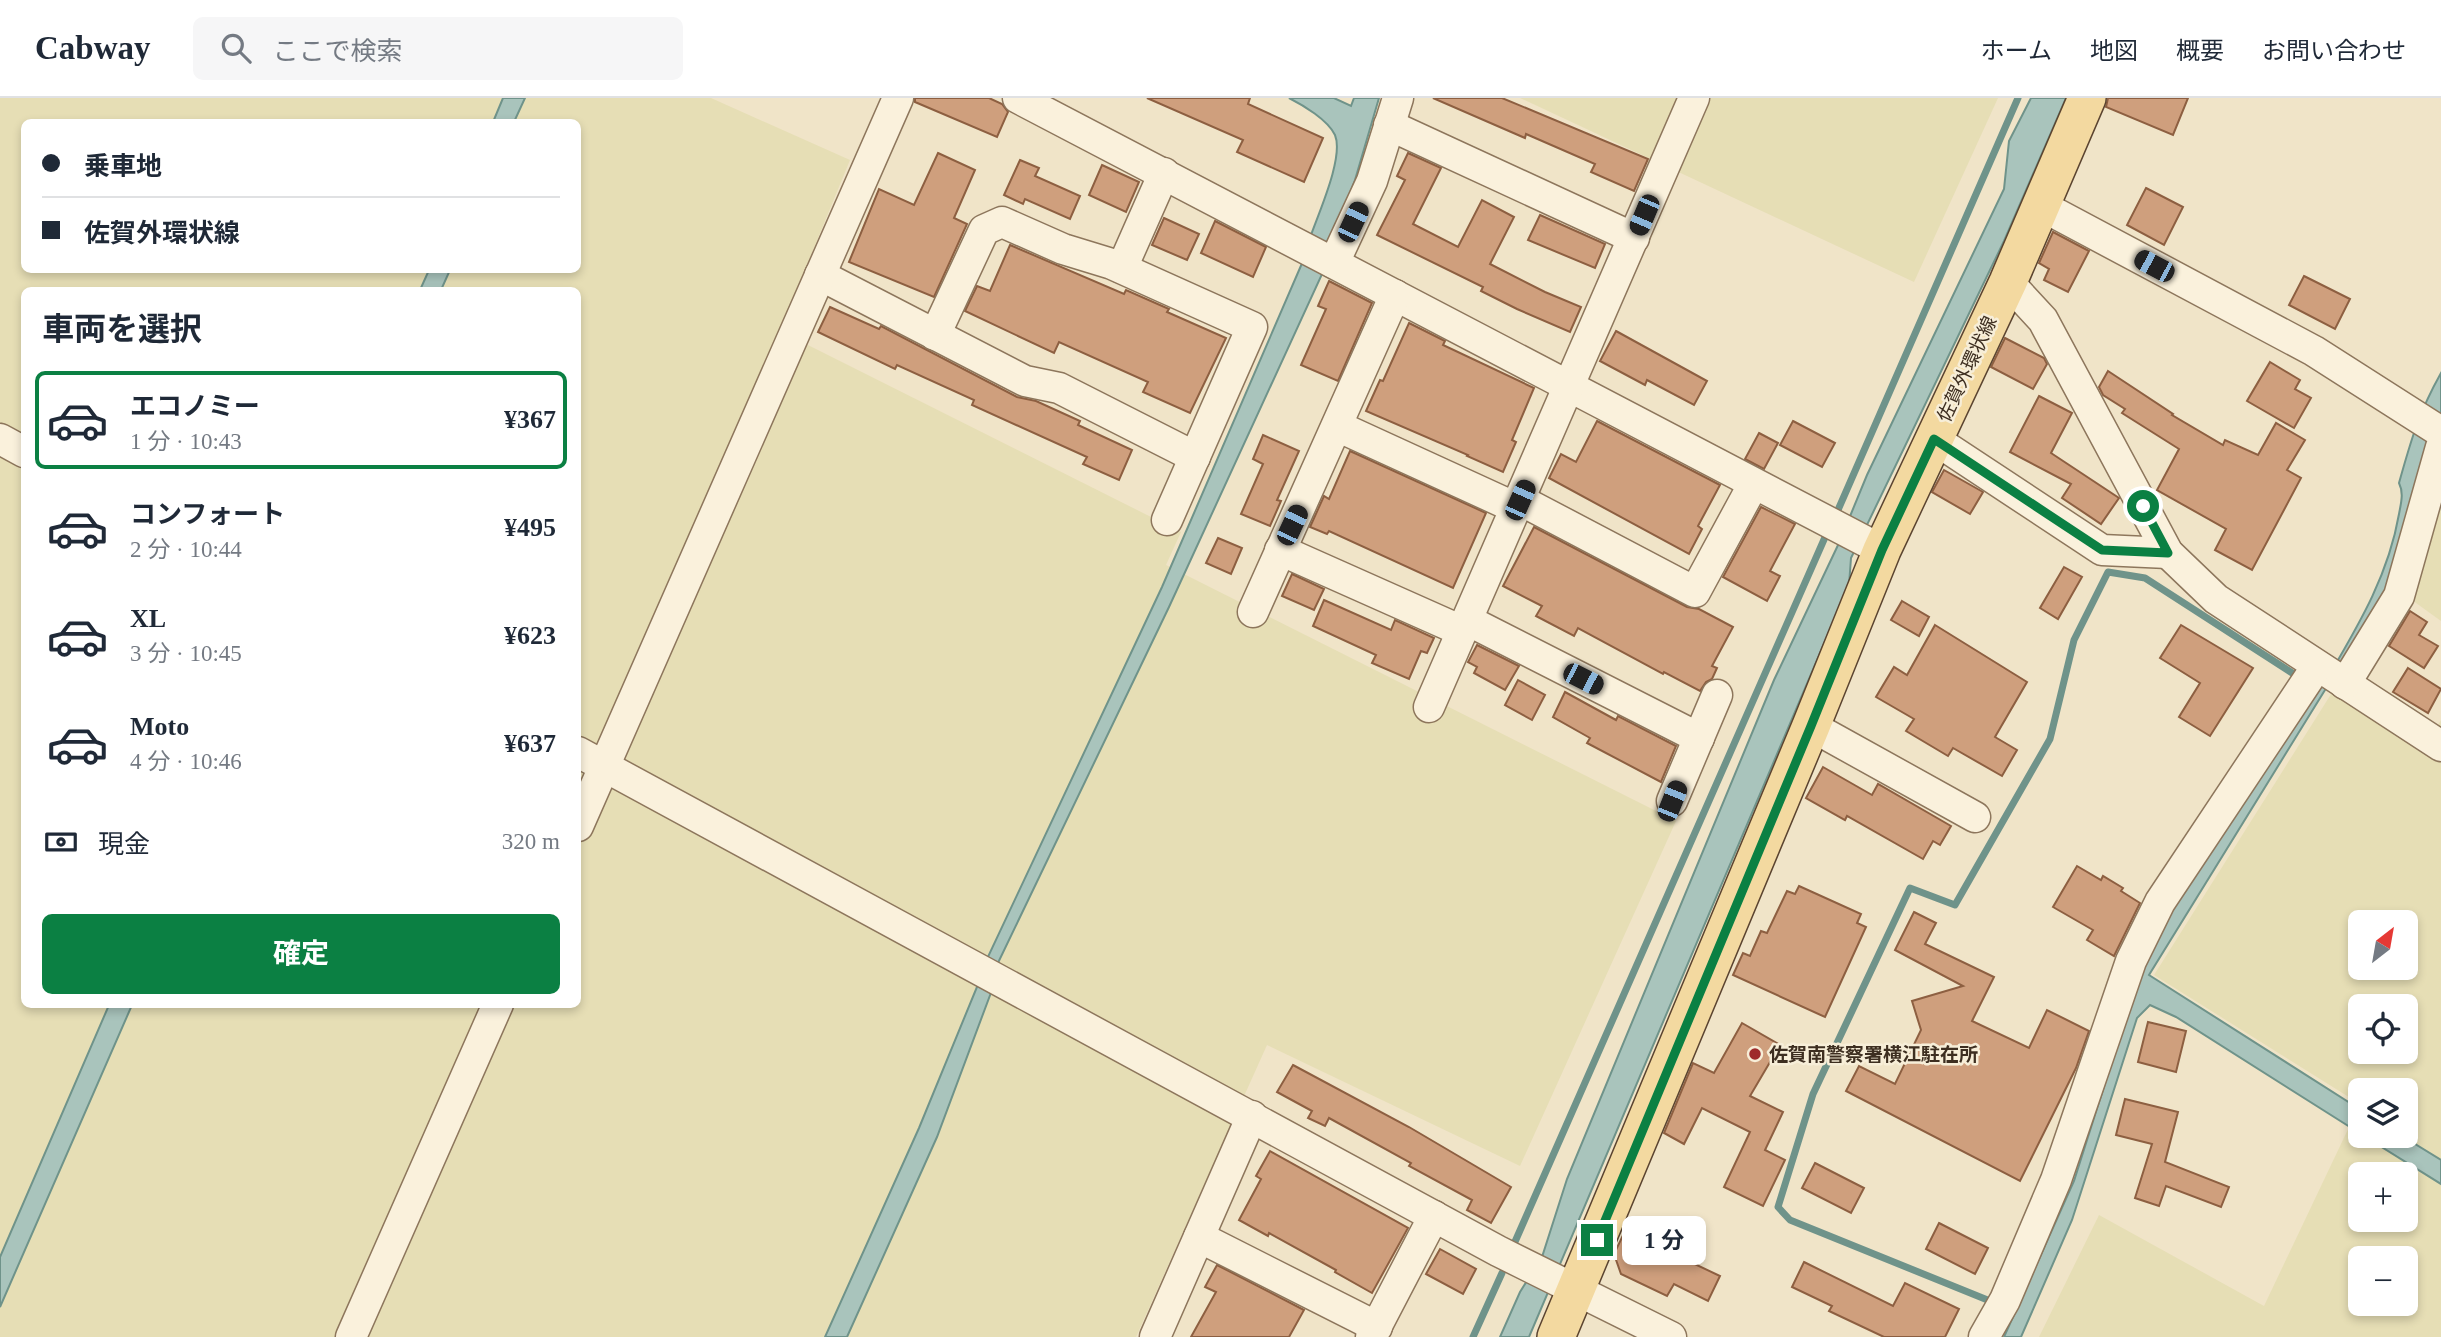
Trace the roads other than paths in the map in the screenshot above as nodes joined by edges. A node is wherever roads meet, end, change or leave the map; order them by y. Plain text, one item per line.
1 (898, 98) edge
2 (1018, 98) edge
3 (1694, 98) edge
4 (2087, 98) edge
5 (1394, 112) edge
6 (1164, 173) junction
7 (2040, 205) junction
8 (1634, 238) junction
9 (1334, 263) junction
10 (1122, 268) junction
11 (820, 275) junction
12 (2008, 282) junction
13 (1395, 295) junction
14 (935, 335) junction
15 (1569, 387) junction
16 (1336, 426) junction
17 (2434, 432) edge
18 (0, 439) edge
19 (1934, 439) junction
20 (21, 450) edge
21 (1195, 457) junction
22 (1753, 485) junction
23 (1518, 504) junction
24 (1167, 520) dead end
25 (1863, 540) junction
26 (1280, 550) junction
27 (2168, 553) junction
28 (1253, 612) dead end
29 (1464, 625) junction
30 (2310, 677) junction
31 (2345, 684) junction
32 (1717, 695) dead end
33 (1429, 707) dead end
34 (1811, 726) junction
35 (1699, 738) junction
36 (2441, 746) edge
37 (581, 754) edge
38 (604, 766) junction
39 (1672, 801) dead end
40 (1975, 817) dead end
41 (581, 819) edge
42 (496, 1008) edge
43 (1252, 1116) junction
44 (1434, 1216) junction
45 (1199, 1237) junction
46 (1571, 1289) junction
47 (1995, 1317) edge
48 (1374, 1332) edge
49 (351, 1337) edge
50 (1155, 1337) edge
51 (1556, 1337) edge
52 (1671, 1337) edge

1 - 11 street
2 - 6 street
3 - 8 street
4 - 7 main road, 佐賀外環状線
5 - 8 street
5 - 9 street
6 - 9 street
6 - 10 street
7 - 12 main road, 佐賀外環状線
7 - 17 street
8 - 15 street
9 - 13 street
10 - 14 street
10 - 21 street
11 - 14 street
11 - 38 street
12 - 19 main road, 佐賀外環状線
12 - 27 street
13 - 15 street
13 - 16 street
14 - 21 street
15 - 22 street
15 - 23 street
16 - 23 street
16 - 26 street
17 - 31 street
18 - 20 street
19 - 25 main road, 佐賀外環状線
19 - 27 street
21 - 24 street
22 - 23 street
22 - 25 street
23 - 29 street
25 - 34 main road, 佐賀外環状線
26 - 28 street
26 - 29 street
27 - 30 street
29 - 33 street
29 - 35 street
30 - 31 street
30 - 47 street
31 - 36 street
32 - 35 street
34 - 40 street
34 - 46 main road, 佐賀外環状線
35 - 39 street
37 - 38 street
38 - 41 street
38 - 43 street
42 - 49 street
43 - 44 street
43 - 45 street
44 - 46 street
44 - 48 street
45 - 48 street
45 - 50 street
46 - 51 main road, 佐賀外環状線
46 - 52 street

